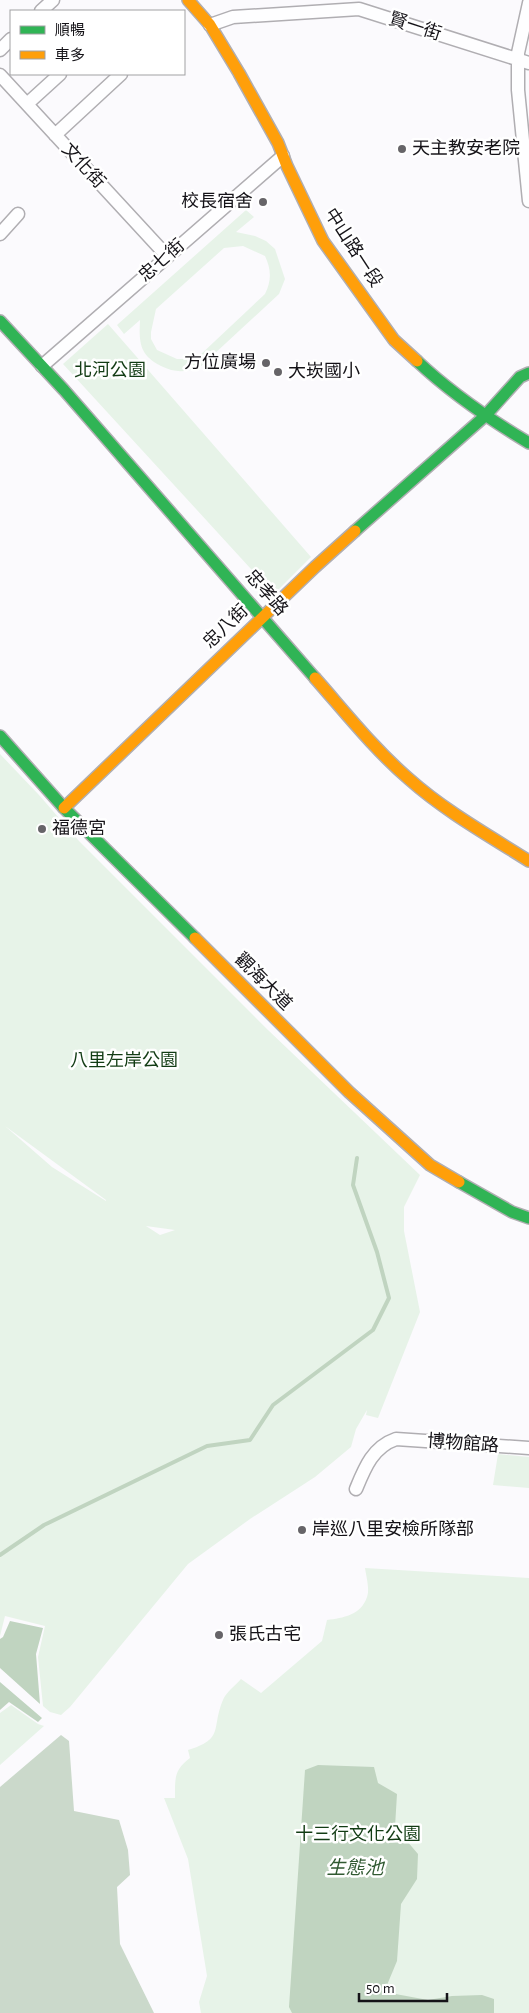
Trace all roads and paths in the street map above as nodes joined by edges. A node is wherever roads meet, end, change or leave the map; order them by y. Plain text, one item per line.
1 (52, 0) edge
2 (191, 3) edge
3 (529, 3) edge
4 (42, 10) edge
5 (185, 14) edge
6 (210, 25) junction
7 (10, 40) edge
8 (0, 50) edge
9 (524, 62) edge
10 (0, 75) edge
11 (59, 75) edge
12 (120, 75) edge
13 (27, 104) junction
14 (55, 135) junction
15 (283, 156) junction
16 (529, 201) edge
17 (18, 214) dead end
18 (0, 234) edge
19 (167, 256) junction
20 (0, 321) edge
21 (42, 366) junction
22 (529, 372) edge
23 (485, 416) junction
24 (529, 443) edge
25 (263, 616) junction
26 (0, 736) edge
27 (64, 808) junction
28 (529, 861) edge
29 (529, 1218) edge
30 (529, 1448) edge
31 (356, 1489) dead end

1 - 4 street
2 - 5 street
2 - 6 street, 中山路一段
3 - 9 street
6 - 9 street, 賢一街
6 - 15 street, 中山路一段
7 - 8 street
9 - 16 street
10 - 13 street, 文化街
11 - 13 street
12 - 14 street
13 - 14 street, 文化街
14 - 19 street, 文化街
15 - 19 street, 忠七街
15 - 23 street, 中山路一段
17 - 18 street
19 - 21 street, 忠七街
20 - 21 street, 忠孝路
21 - 25 street, 忠孝路
22 - 23 street, 忠八街
23 - 24 street, 中山路一段
23 - 25 street, 忠八街
25 - 27 street, 忠八街
25 - 28 street, 忠孝路
26 - 27 street, 觀海大道
27 - 29 street, 觀海大道
30 - 31 street, 博物館路

